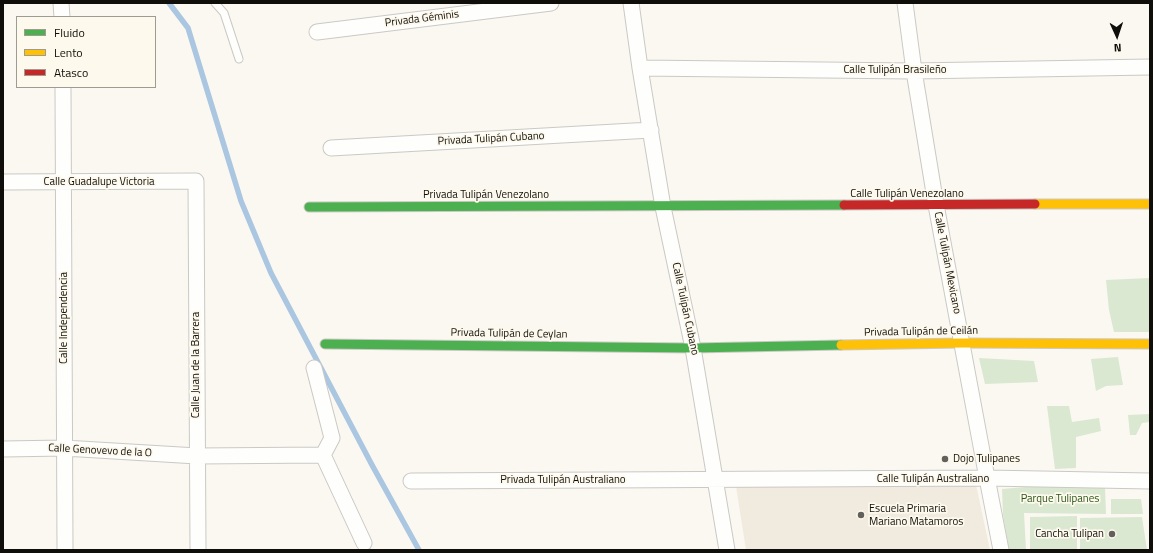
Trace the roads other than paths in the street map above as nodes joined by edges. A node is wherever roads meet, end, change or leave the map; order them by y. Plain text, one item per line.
1 (61, 3) edge
2 (215, 3) edge
3 (551, 3) edge
4 (630, 3) edge
5 (905, 3) edge
6 (62, 16) edge
7 (318, 32) dead end
8 (239, 59) dead end
9 (640, 68) junction
10 (1150, 68) edge
11 (914, 71) junction
12 (63, 88) edge
13 (651, 130) junction
14 (331, 148) dead end
15 (196, 181) joint
16 (3, 182) edge
17 (64, 182) junction
18 (1150, 204) edge
19 (936, 205) junction
20 (309, 207) dead end
21 (663, 207) junction
22 (962, 343) junction
23 (325, 344) dead end
24 (1150, 344) edge
25 (693, 348) junction
26 (314, 368) dead end
27 (64, 448) junction
28 (3, 449) edge
29 (323, 455) junction
30 (197, 456) junction
31 (987, 478) junction
32 (715, 480) junction
33 (411, 481) dead end
34 (1150, 481) edge
35 (364, 543) dead end
36 (65, 550) edge
37 (198, 550) edge
38 (727, 550) edge
39 (1001, 550) edge

1 - 6 street
2 - 8 lane
3 - 7 street, Privada Géminis
4 - 9 street, Calle Tulipán Cubano
5 - 11 street, Calle Tulipán Mexicano
9 - 11 street, Calle Tulipán Brasileño
9 - 13 street, Calle Tulipán Cubano
10 - 11 street, Calle Tulipán Brasileño
11 - 19 street, Calle Tulipán Mexicano
12 - 17 street, Calle Independencia
13 - 14 street, Privada Tulipán Cubano
13 - 21 street, Calle Tulipán Cubano
15 - 17 street, Calle Guadalupe Victoria
15 - 30 street, Calle Juan de la Barrera
16 - 17 street, Calle Guadalupe Victoria
17 - 27 street, Calle Independencia
18 - 19 street, Calle Tulipán Venezolano
19 - 21 street, Calle Tulipán Venezolano
19 - 22 street, Calle Tulipán Mexicano
20 - 21 street, Privada Tulipán Venezolano
21 - 25 street, Calle Tulipán Cubano
22 - 24 street, Privada Tulipán de Ceilán
22 - 25 street, Privada Tulipán de Ceilán
22 - 31 street, Calle Tulipán Mexicano
23 - 25 street, Privada Tulipán de Ceylan
25 - 32 street, Calle Tulipán Cubano
26 - 29 street
27 - 28 street, Calle Genovevo de la O
27 - 30 street, Calle Genovevo de la O
27 - 36 street, Calle Independencia
29 - 30 street, Calle Genovevo de la O
29 - 35 street
30 - 37 street, Calle Juan de la Barrera
31 - 32 street, Calle Tulipán Australiano
31 - 34 street, Calle Tulipán Australiano
31 - 39 street, Calle Tulipán Mexicano
32 - 33 street, Privada Tulipán Australiano
32 - 38 street, Calle Tulipán Cubano

